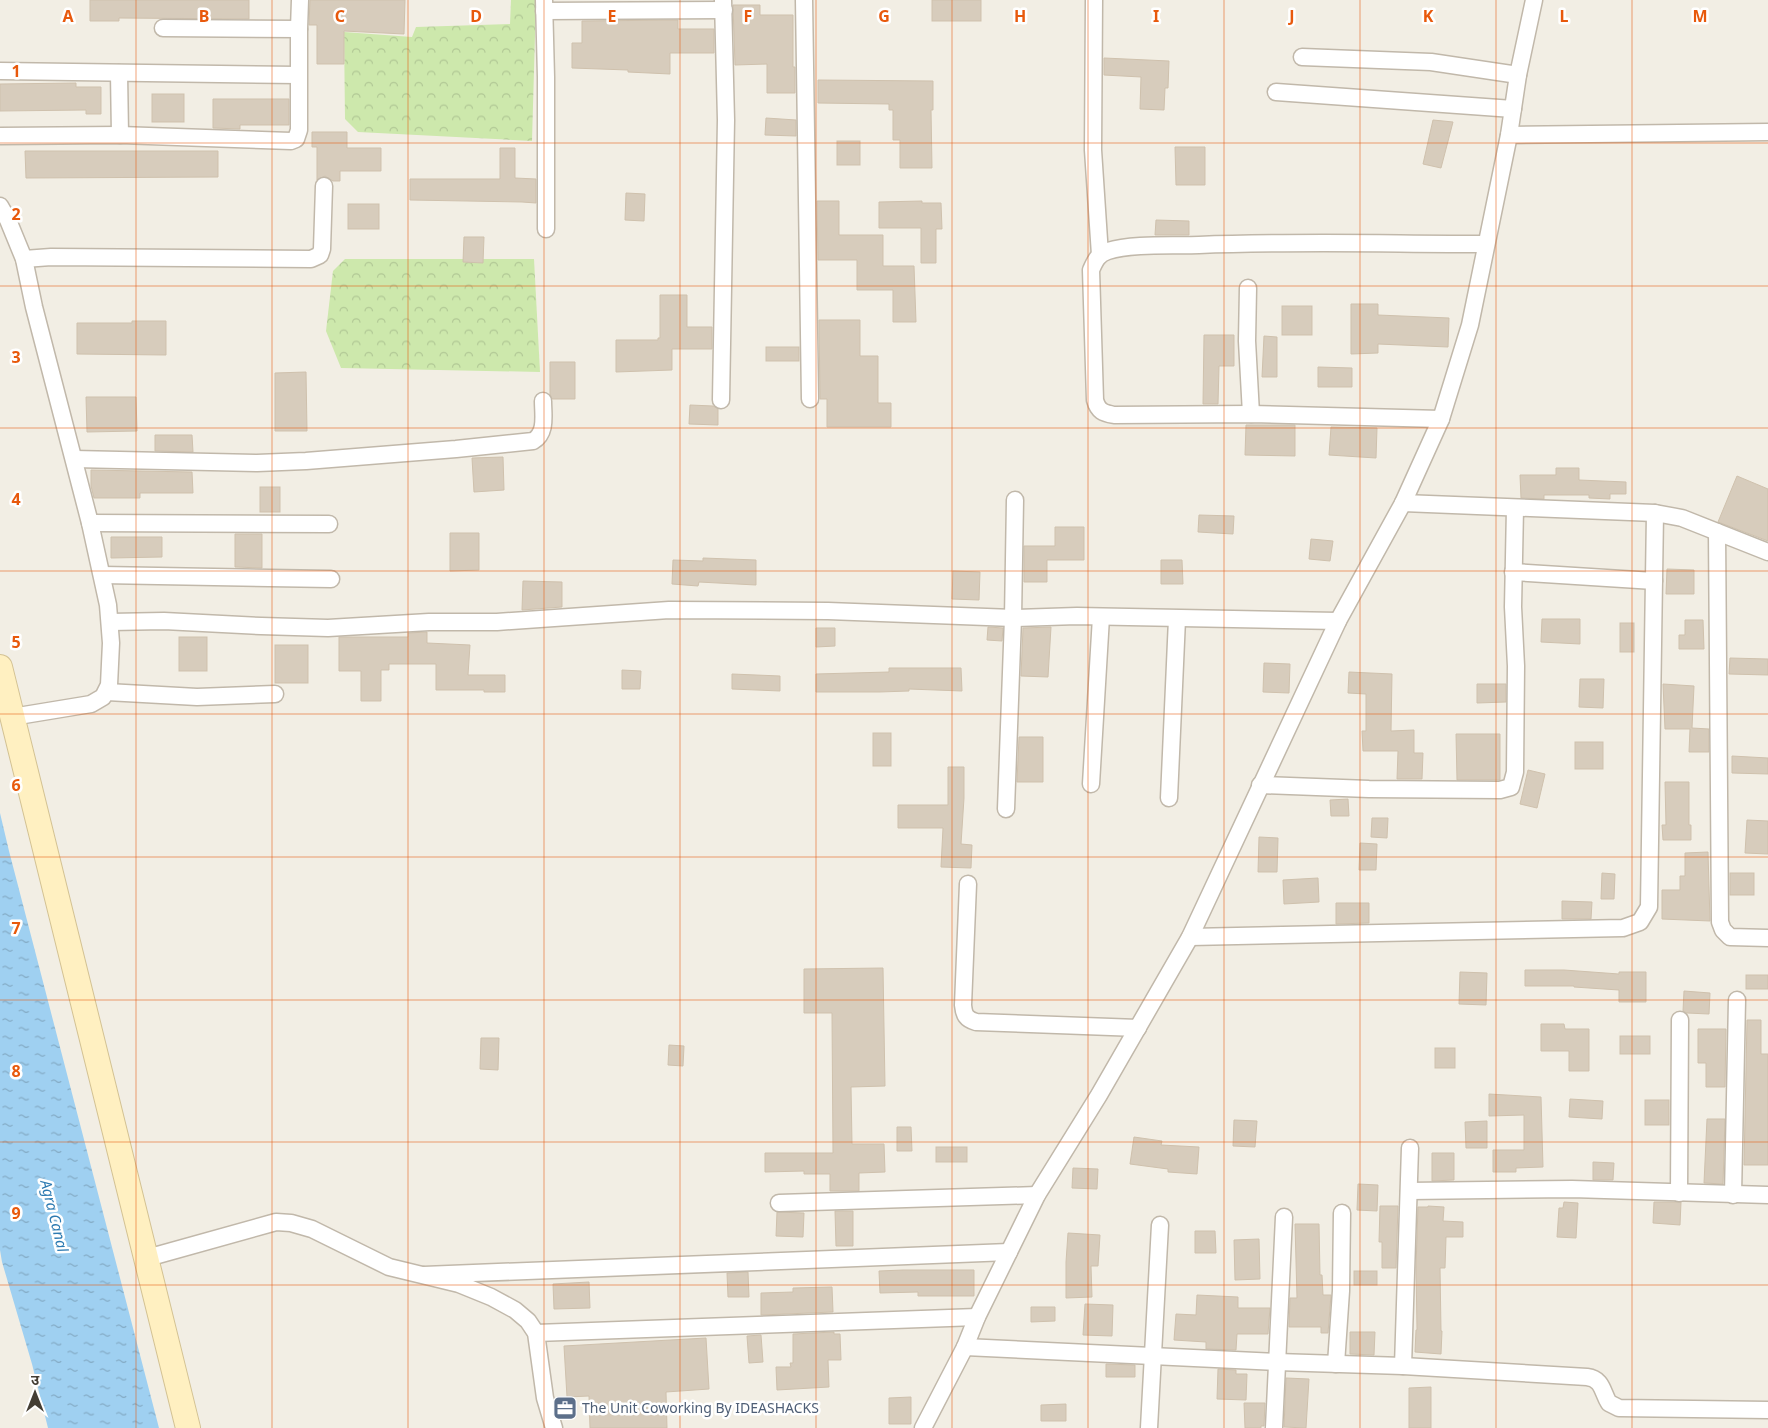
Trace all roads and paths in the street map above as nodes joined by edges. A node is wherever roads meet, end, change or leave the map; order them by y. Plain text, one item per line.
1 (300, 0) edge
2 (804, 0) edge
3 (1094, 0) edge
4 (1531, 1) edge
5 (544, 5) edge
6 (723, 5) edge
7 (163, 28) dead end
8 (299, 29) junction
9 (1302, 57) dead end
10 (0, 71) edge
11 (119, 73) junction
12 (1518, 75) junction
13 (298, 76) junction
14 (1276, 92) dead end
15 (1513, 109) junction
16 (1768, 132) edge
17 (120, 135) junction
18 (1508, 135) junction
19 (0, 136) edge
20 (324, 186) dead end
21 (0, 206) edge
22 (546, 229) dead end
23 (1486, 244) junction
24 (1100, 255) junction
25 (24, 259) junction
26 (1248, 288) dead end
27 (810, 399) dead end
28 (721, 400) dead end
29 (543, 401) dead end
30 (1251, 414) junction
31 (1441, 419) junction
32 (74, 459) junction
33 (1015, 500) dead end
34 (1403, 503) junction
35 (1515, 508) junction
36 (1656, 513) junction
37 (90, 523) junction
38 (329, 524) dead end
39 (1717, 532) junction
40 (1768, 552) edge
41 (1513, 572) junction
42 (102, 575) junction
43 (331, 579) dead end
44 (1654, 581) junction
45 (1101, 617) junction
46 (1013, 618) junction
47 (1178, 619) junction
48 (1338, 621) junction
49 (110, 622) junction
50 (0, 668) edge
51 (107, 692) junction
52 (275, 694) dead end
53 (12, 717) junction
54 (1091, 784) dead end
55 (1260, 785) junction
56 (1169, 798) dead end
57 (1006, 809) dead end
58 (968, 884) dead end
59 (1190, 937) junction
60 (1768, 938) edge
61 (1737, 1000) dead end
62 (1680, 1020) dead end
63 (1138, 1028) junction
64 (1410, 1148) dead end
65 (1409, 1191) junction
66 (1679, 1193) junction
67 (1037, 1195) junction
68 (1733, 1195) junction
69 (1768, 1195) edge
70 (779, 1203) dead end
71 (1342, 1213) dead end
72 (1284, 1217) dead end
73 (1160, 1225) dead end
74 (1009, 1252) junction
75 (147, 1258) junction
76 (424, 1275) junction
77 (978, 1317) junction
78 (536, 1334) junction
79 (965, 1347) junction
80 (1152, 1356) junction
81 (1277, 1362) junction
82 (1336, 1364) junction
83 (1403, 1366) junction
84 (1768, 1410) edge
85 (188, 1428) edge
86 (554, 1428) edge
87 (923, 1428) edge
88 (1149, 1428) edge
89 (1274, 1428) edge

1 - 8 street
2 - 27 street
3 - 24 street
4 - 12 street
5 - 6 street
5 - 22 street
6 - 28 street
7 - 8 street
8 - 13 street
9 - 12 street
10 - 11 street
11 - 13 street
11 - 17 street
12 - 15 street
13 - 17 street
14 - 15 street
15 - 18 street
16 - 18 street
17 - 19 street
18 - 23 street
20 - 25 street
21 - 25 street
23 - 24 street
23 - 31 street
24 - 30 street
25 - 32 street
26 - 30 street
29 - 32 street
30 - 31 street
31 - 34 street
32 - 37 street
33 - 46 street
34 - 35 street
34 - 48 street
35 - 36 street
35 - 41 street
36 - 39 street
36 - 44 street
37 - 38 street
37 - 42 street
39 - 40 street
39 - 60 street
41 - 44 street
41 - 55 street
42 - 43 street
42 - 49 street
44 - 59 street
45 - 46 street
45 - 47 street
45 - 54 street
46 - 49 street
46 - 57 street
47 - 48 street
47 - 56 street
48 - 55 street
49 - 51 street
50 - 53 street
51 - 52 street
51 - 53 street
53 - 75 street
55 - 59 street
58 - 63 street
59 - 63 street
61 - 68 street
62 - 66 street
63 - 67 street
64 - 65 street
65 - 66 street
65 - 83 street
66 - 68 street
67 - 70 street
67 - 74 street
68 - 69 street
71 - 82 street
72 - 81 street
73 - 80 street
74 - 76 street
74 - 77 street
75 - 76 street
75 - 85 street
76 - 78 street
77 - 78 street
77 - 79 street
78 - 86 street
79 - 80 street
79 - 87 street
80 - 81 street
80 - 88 street
81 - 82 street
81 - 89 street
82 - 83 street
83 - 84 street

